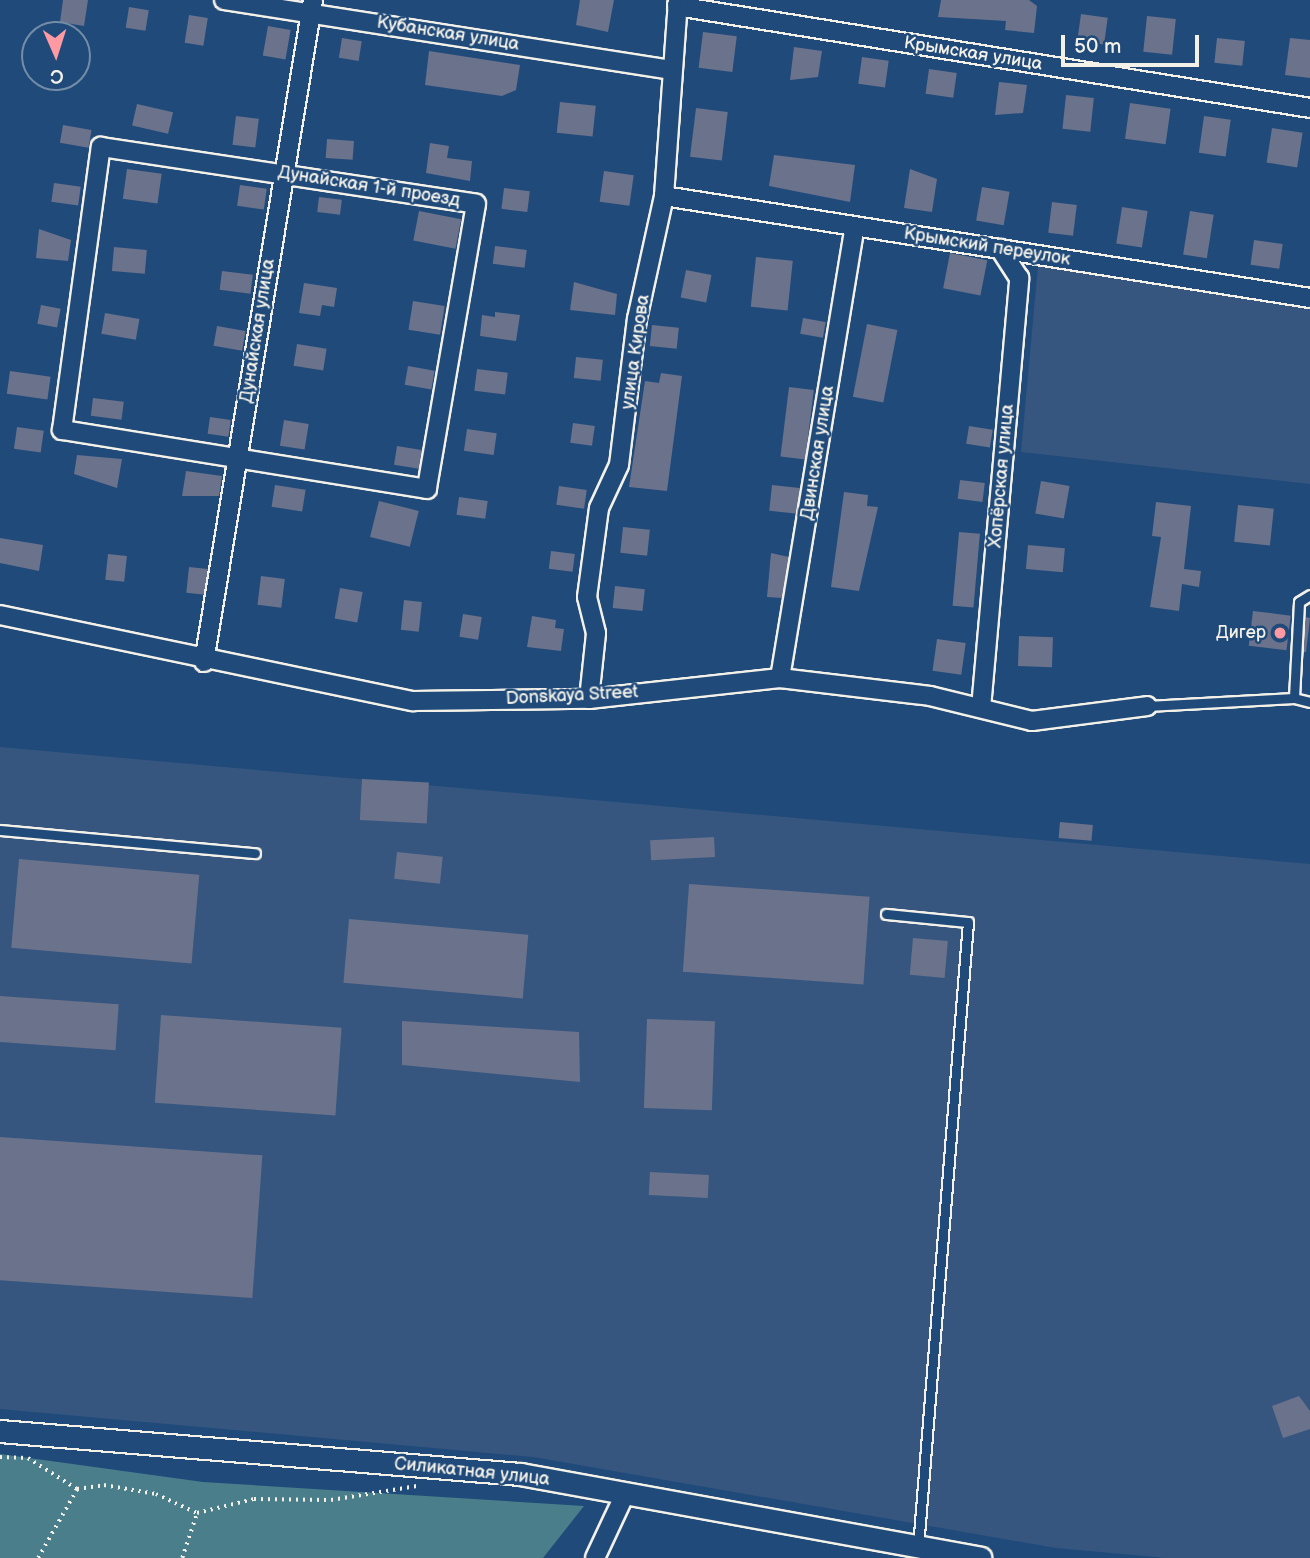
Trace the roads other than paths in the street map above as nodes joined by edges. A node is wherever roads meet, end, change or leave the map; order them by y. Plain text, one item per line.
1 (224, 0) edge
2 (677, 3) edge
3 (312, 6) edge
4 (672, 70) junction
5 (1310, 108) edge
6 (282, 172) junction
7 (664, 196) junction
8 (855, 227) junction
9 (1000, 249) junction
10 (1310, 298) edge
11 (240, 457) junction
12 (1310, 595) edge
13 (0, 615) edge
14 (204, 662) junction
15 (780, 678) junction
16 (1294, 698) junction
17 (589, 699) junction
18 (1310, 702) edge
19 (1147, 706) joint
20 (981, 708) junction
21 (0, 831) edge
22 (255, 853) dead end
23 (886, 914) dead end
24 (0, 1431) edge
25 (625, 1494) junction
26 (918, 1550) junction
27 (595, 1558) edge
28 (981, 1558) edge

1 - 3 street, Кубанская улица
2 - 4 street, улица Кирова
2 - 5 street, Крымская улица
3 - 4 street, Кубанская улица
3 - 6 street, Дунайская улица
4 - 7 street, улица Кирова
6 - 11 street, Дунайская улица
6 - 11 street, Дунайская 1-й проезд
6 - 11 street, Дунайская 1-й проезд
7 - 8 street, Крымский переулок
7 - 17 street, улица Кирова
8 - 9 street, Крымский переулок
8 - 15 street, Двинская улица
9 - 10 street, Крымский переулок
9 - 20 street, Хопёрская улица
11 - 14 street, Дунайская улица
12 - 16 lane
13 - 14 street, Donskaya Street
14 - 17 street, Donskaya Street
15 - 17 street, Donskaya Street
15 - 20 street, Donskaya Street
16 - 18 lane
16 - 19 lane
19 - 20 street, Donskaya Street
21 - 22 lane
23 - 26 lane
24 - 25 street, Силикатная улица
25 - 26 street, Силикатная улица
25 - 27 street
26 - 28 street, Силикатная улица

